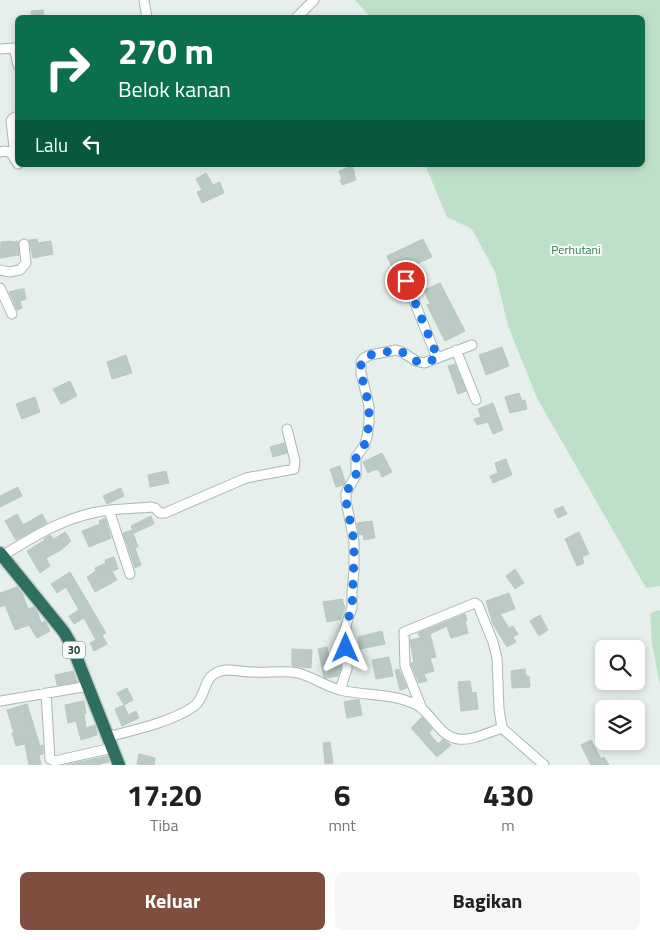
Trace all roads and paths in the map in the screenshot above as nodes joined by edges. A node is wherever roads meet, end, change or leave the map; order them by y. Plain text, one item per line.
1 (144, 0) edge
2 (314, 0) edge
3 (146, 15) edge
4 (299, 15) edge
5 (0, 49) edge
6 (15, 52) edge
7 (15, 118) edge
8 (0, 152) edge
9 (11, 153) junction
10 (15, 158) edge
11 (24, 244) dead end
12 (0, 270) edge
13 (406, 281) dead end
14 (0, 288) edge
15 (12, 314) dead end
16 (472, 345) dead end
17 (456, 350) junction
18 (438, 358) junction
19 (476, 400) dead end
20 (287, 429) dead end
21 (109, 510) junction
22 (1, 554) edge
23 (130, 574) dead end
24 (89, 686) junction
25 (340, 690) junction
26 (46, 694) junction
27 (0, 701) edge
28 (422, 709) junction
29 (502, 728) junction
30 (110, 742) junction
31 (48, 762) edge
32 (119, 765) edge
33 (544, 765) edge

1 - 3 street
2 - 4 street
5 - 6 street
7 - 9 street
8 - 9 street
9 - 10 street
11 - 12 street
13 - 18 street
14 - 15 street
16 - 17 street
17 - 18 street
17 - 19 street
18 - 25 street
20 - 21 street
21 - 22 street
21 - 23 street
22 - 24 highway, 30
24 - 26 street
24 - 30 highway, 30
25 - 28 street
25 - 30 street
26 - 27 street
26 - 31 street
28 - 29 street
28 - 29 street
29 - 33 street
30 - 31 street
30 - 32 highway, 30

